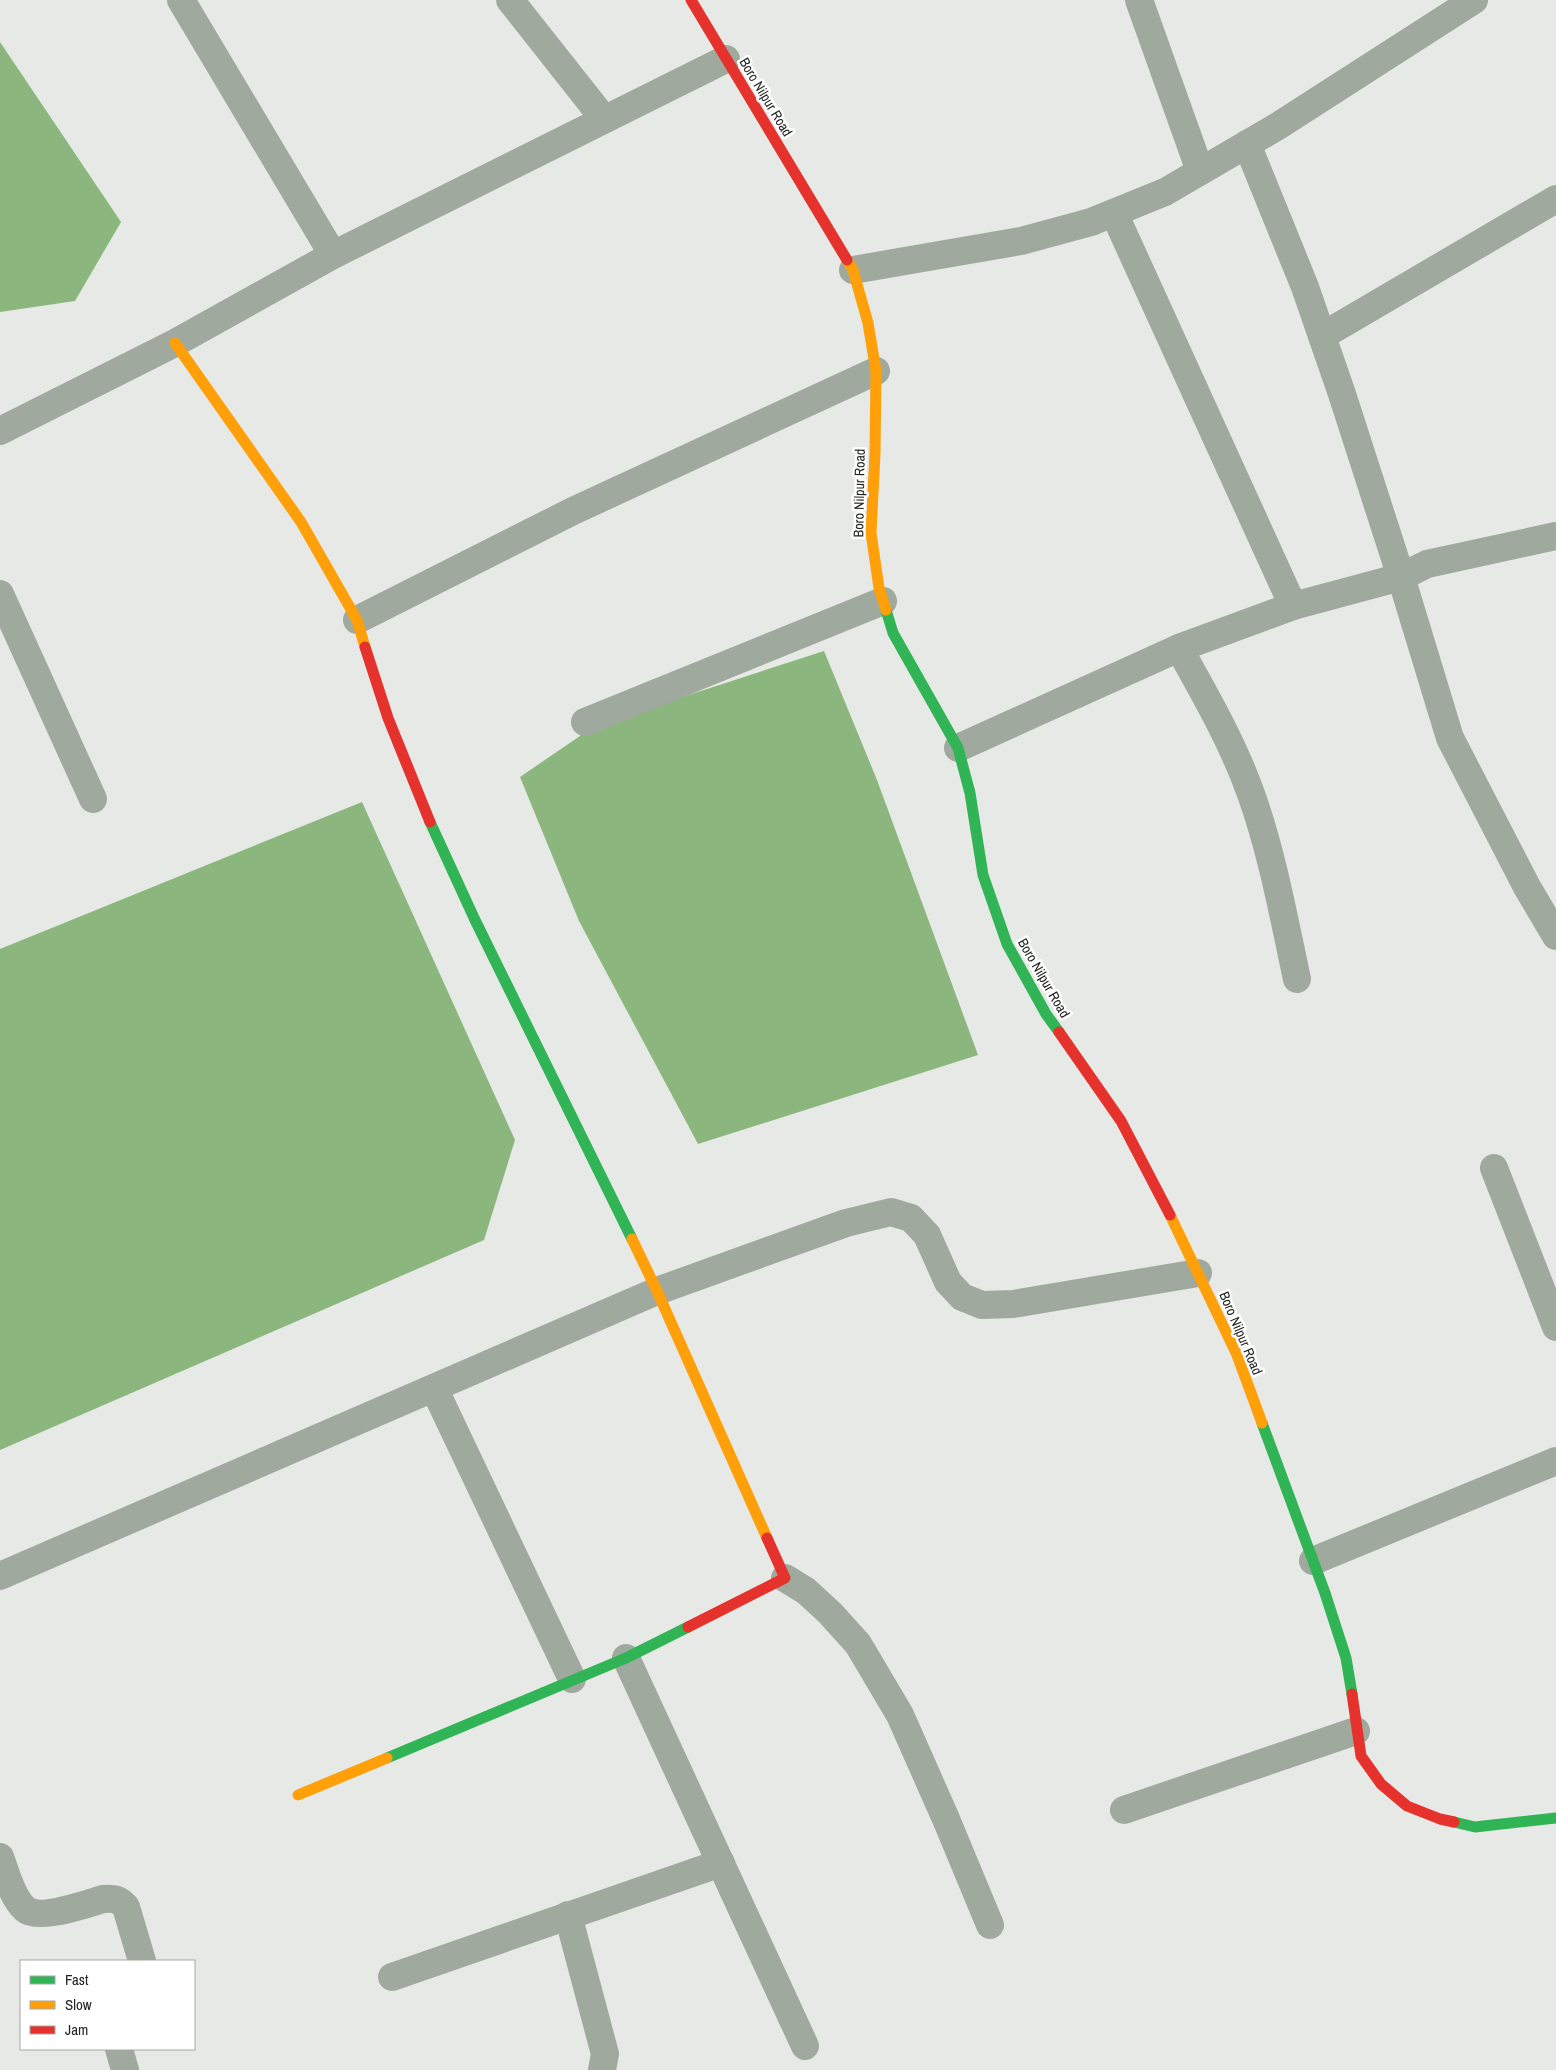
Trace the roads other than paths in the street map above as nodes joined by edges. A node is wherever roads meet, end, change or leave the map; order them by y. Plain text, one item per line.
1 (181, 0) edge
2 (510, 0) edge
3 (691, 0) edge
4 (1139, 0) edge
5 (1474, 0) edge
6 (726, 59) junction
7 (604, 119) junction
8 (1247, 144) junction
9 (1200, 171) junction
10 (1556, 200) edge
11 (1114, 213) junction
12 (333, 255) junction
13 (853, 270) junction
14 (1322, 336) junction
15 (175, 343) junction
16 (876, 372) junction
17 (0, 431) edge
18 (1556, 536) edge
19 (1401, 577) junction
20 (0, 594) edge
21 (883, 601) junction
22 (1293, 606) junction
23 (357, 620) junction
24 (1178, 648) junction
25 (585, 722) dead end
26 (958, 748) junction
27 (93, 799) dead end
28 (1556, 936) edge
29 (1297, 980) dead end
30 (1494, 1168) dead end
31 (1198, 1273) junction
32 (658, 1291) junction
33 (1556, 1327) edge
34 (434, 1388) junction
35 (1556, 1461) edge
36 (1313, 1561) junction
37 (0, 1576) edge
38 (785, 1578) junction
39 (626, 1658) junction
40 (572, 1679) junction
41 (1356, 1731) junction
42 (298, 1795) dead end
43 (1124, 1810) dead end
44 (1556, 1818) edge
45 (0, 1857) edge
46 (720, 1863) junction
47 (568, 1915) junction
48 (990, 1925) dead end
49 (142, 1960) edge
50 (392, 1977) dead end
51 (805, 2046) dead end
52 (119, 2050) edge
53 (125, 2070) edge
54 (602, 2070) edge

1 - 12 street
2 - 7 street
3 - 6 street, Boro Nilpur Road
4 - 9 street
5 - 8 street
6 - 7 street
6 - 13 street, Boro Nilpur Road
7 - 12 street
8 - 9 street
8 - 14 street
9 - 11 street
10 - 14 street
11 - 13 street
11 - 22 street
12 - 15 street
13 - 16 street, Boro Nilpur Road
14 - 19 street
15 - 17 street
15 - 23 street
16 - 21 street, Boro Nilpur Road
16 - 23 street
18 - 19 street
19 - 22 street
19 - 28 street
20 - 27 street
21 - 25 street
21 - 26 street, Boro Nilpur Road
22 - 24 street
23 - 32 street
24 - 26 street
24 - 29 street
26 - 31 street, Boro Nilpur Road
30 - 33 street
31 - 32 street
31 - 36 street, Boro Nilpur Road
32 - 34 street
32 - 38 street
34 - 37 street
34 - 40 street
35 - 36 street
36 - 41 street, Boro Nilpur Road
38 - 39 street
38 - 48 street
39 - 40 street
39 - 46 street
40 - 42 street
41 - 43 street
41 - 44 street, Boro Nilpur Road
45 - 49 street
46 - 47 street
46 - 51 street
47 - 50 street
47 - 54 street
52 - 53 street

